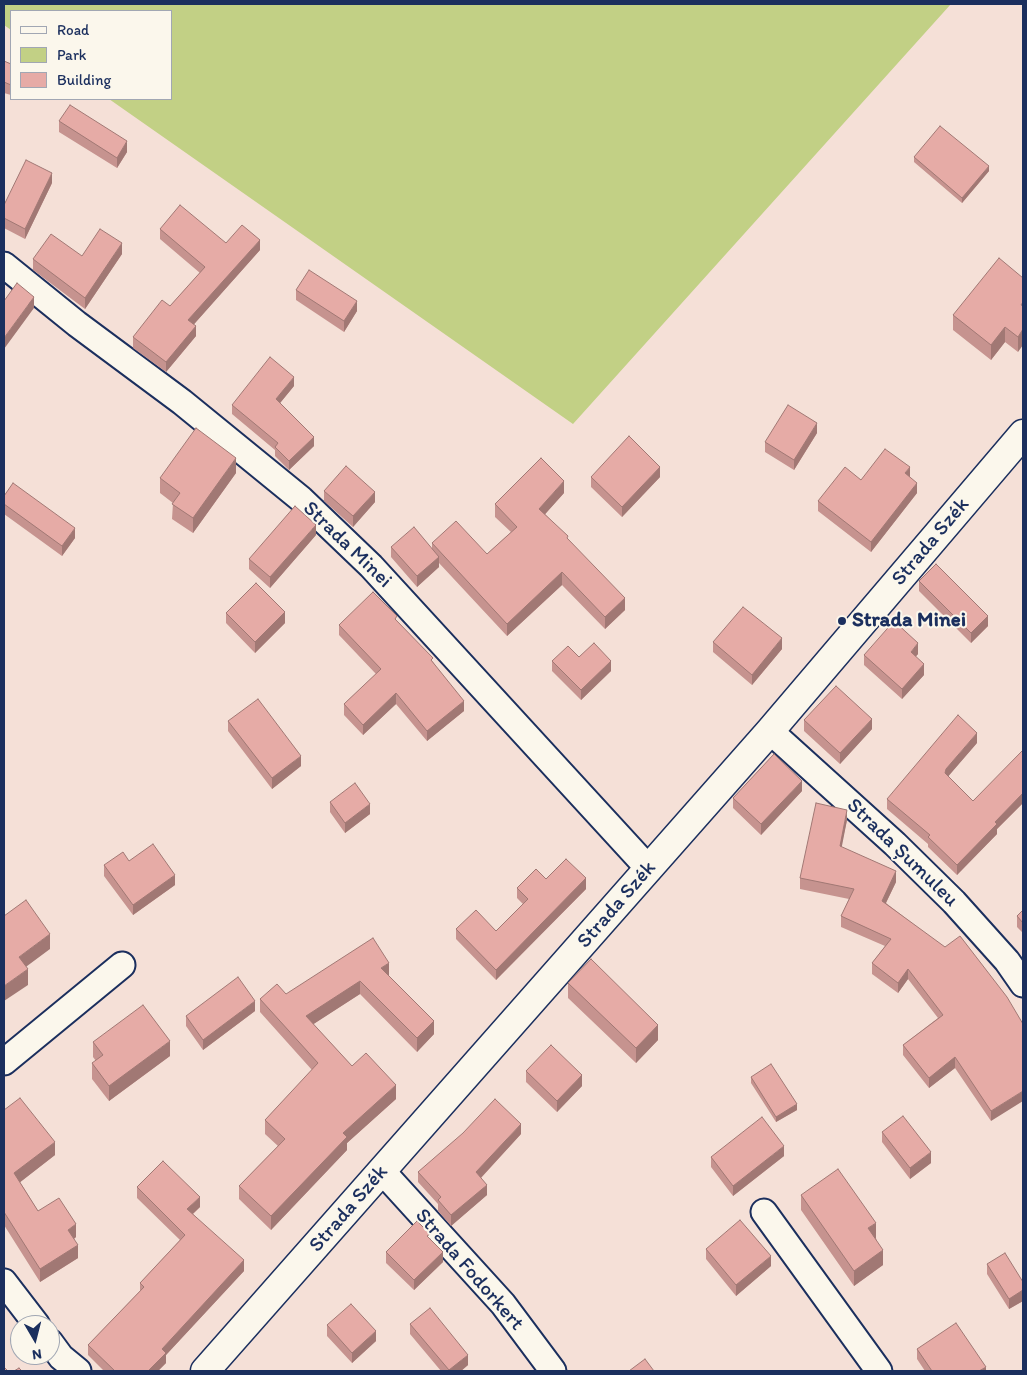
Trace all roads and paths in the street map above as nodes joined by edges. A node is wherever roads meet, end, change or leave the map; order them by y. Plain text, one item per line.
1 (4, 265) edge
2 (1023, 434) edge
3 (770, 731) junction
4 (649, 869) junction
5 (122, 965) dead end
6 (1023, 984) edge
7 (4, 1062) edge
8 (382, 1171) junction
9 (764, 1212) dead end
10 (4, 1282) edge
11 (29, 1315) edge
12 (60, 1356) edge
13 (78, 1371) edge
14 (205, 1371) edge
15 (553, 1371) edge
16 (879, 1371) edge

1 - 4 street, Strada Minei
2 - 3 street, Strada Szék
3 - 4 street, Strada Szék
3 - 6 street, Strada Șumuleu
4 - 8 street, Strada Szék
5 - 7 street
8 - 14 street, Strada Szék
8 - 15 street, Strada Fodorkert
9 - 16 street
10 - 11 street
12 - 13 street

